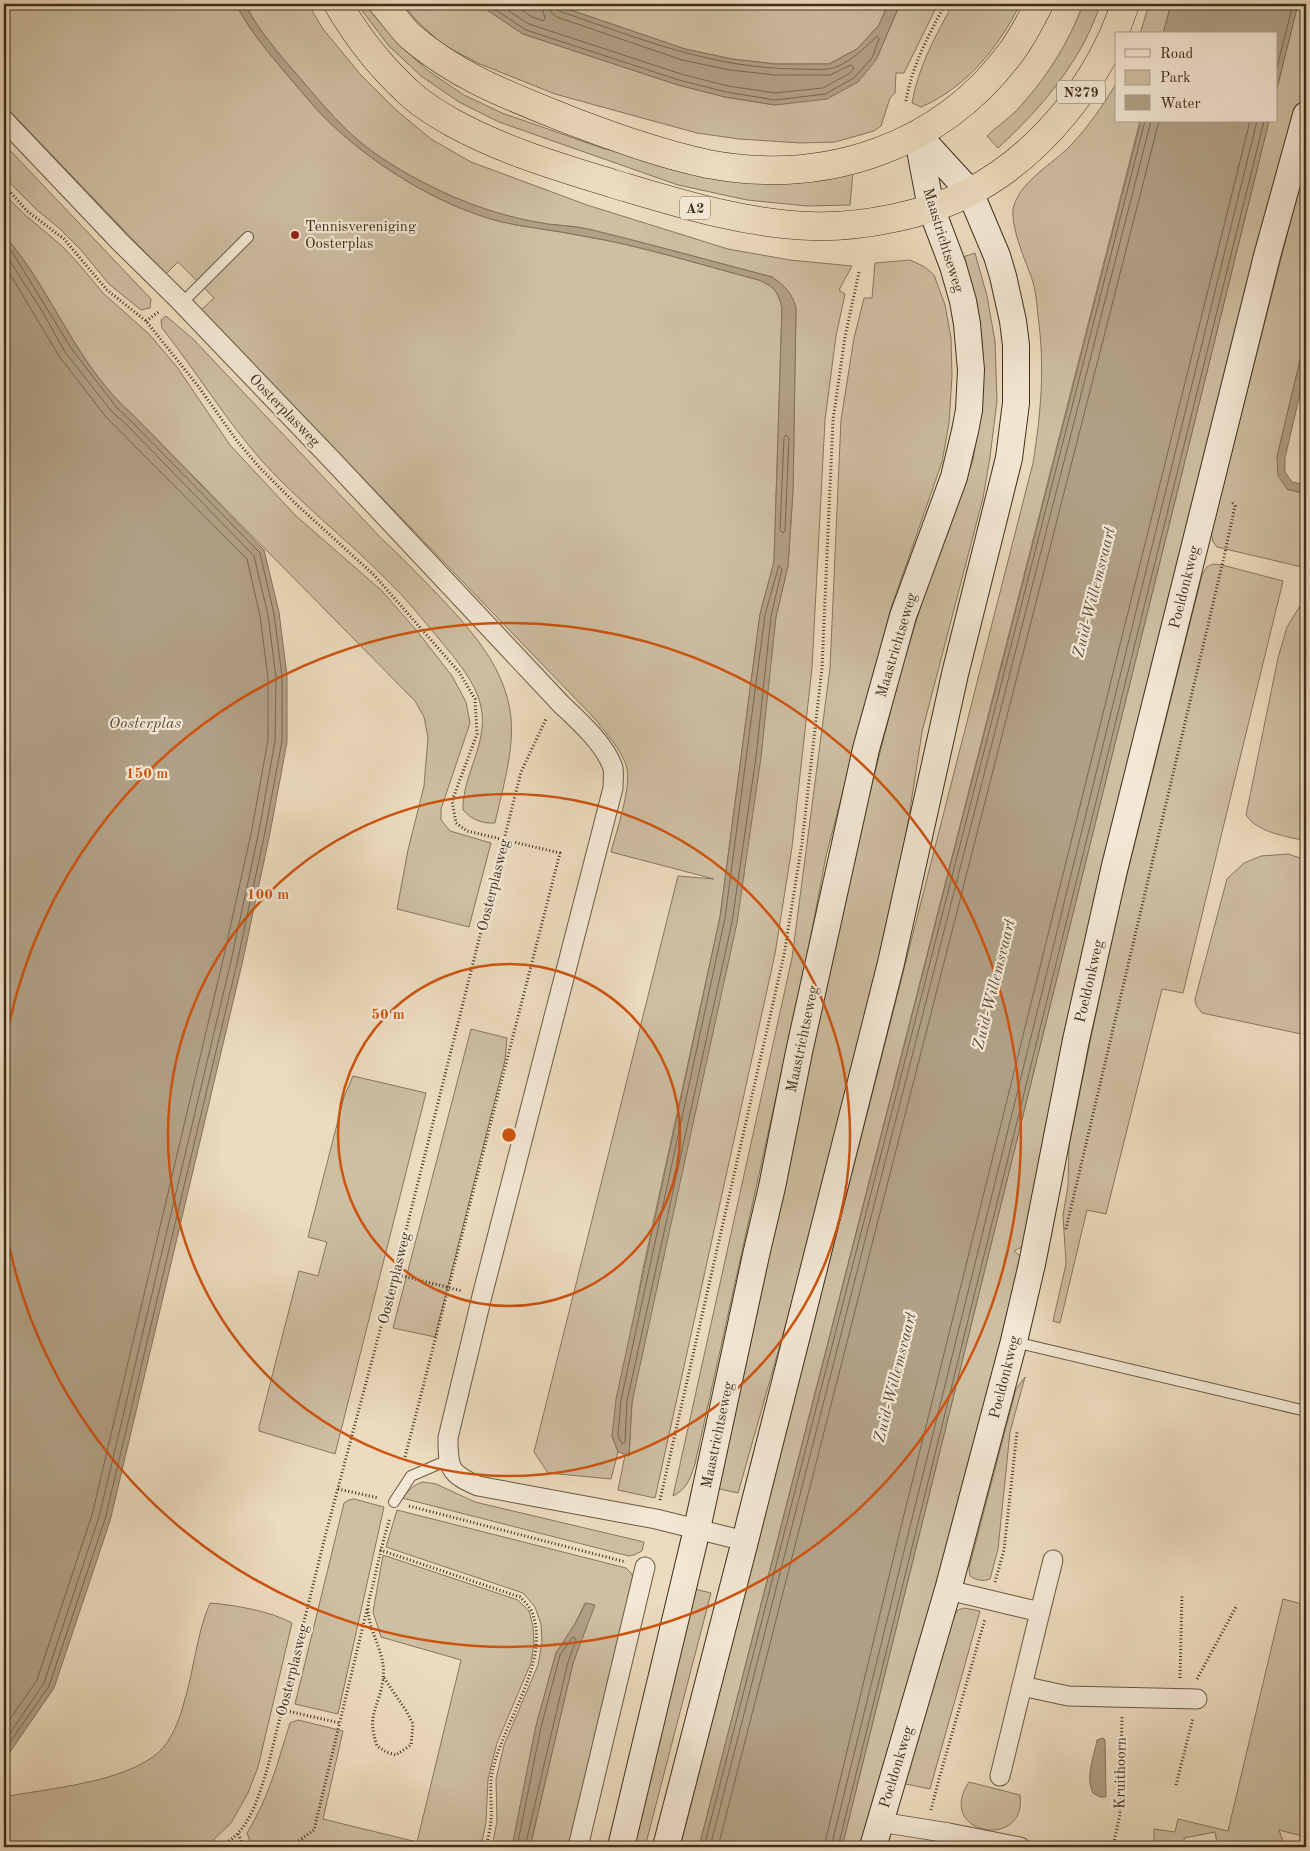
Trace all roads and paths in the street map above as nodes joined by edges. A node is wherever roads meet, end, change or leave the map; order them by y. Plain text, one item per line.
1 (338, 4) edge
2 (383, 4) edge
3 (945, 4) edge
4 (1038, 4) edge
5 (1125, 4) edge
6 (906, 101) dead end
7 (1306, 114) edge
8 (4, 120) edge
9 (917, 134) junction
10 (4, 185) edge
11 (970, 192) junction
12 (931, 208) junction
13 (248, 237) dead end
14 (860, 272) dead end
15 (182, 302) junction
16 (1212, 475) junction
17 (561, 704) junction
18 (504, 840) junction
19 (1065, 1234) dead end
20 (395, 1274) junction
21 (448, 1287) junction
22 (482, 1296) junction
23 (1014, 1342) junction
24 (1306, 1411) edge
25 (1019, 1423) dead end
26 (448, 1460) junction
27 (404, 1465) dead end
28 (338, 1488) junction
29 (394, 1502) junction
30 (656, 1519) junction
31 (697, 1529) junction
32 (745, 1541) junction
33 (380, 1550) junction
34 (1053, 1560) dead end
35 (645, 1567) joint
36 (948, 1590) junction
37 (1182, 1594) dead end
38 (990, 1600) junction
39 (1237, 1604) dead end
40 (368, 1608) junction
41 (1040, 1612) junction
42 (384, 1678) junction
43 (1022, 1686) junction
44 (1122, 1697) junction
45 (1188, 1699) junction
46 (283, 1710) junction
47 (340, 1723) junction
48 (1000, 1776) dead end
49 (1176, 1786) dead end
50 (880, 1822) junction
51 (927, 1830) junction
52 (238, 1834) junction
53 (220, 1847) edge
54 (244, 1847) edge
55 (290, 1847) edge
56 (486, 1847) edge
57 (578, 1847) edge
58 (621, 1847) edge
59 (666, 1847) edge
60 (874, 1847) edge
61 (1020, 1847) edge
62 (1113, 1847) edge

1 - 12 highway, A2
2 - 9 highway
3 - 6 path
4 - 9 highway
5 - 11 highway, N279
7 - 16 main road, Poeldonkweg
8 - 15 street, Oosterplasweg
9 - 11 main road, Maastrichtseweg
9 - 12 main road, Maastrichtseweg
10 - 18 path
11 - 12 highway, N279
11 - 32 main road, Maastrichtseweg
12 - 31 main road, Maastrichtseweg
13 - 15 lane
14 - 30 path
15 - 17 street, Oosterplasweg
16 - 19 path
16 - 23 main road, Poeldonkweg
17 - 18 path, Oosterplasweg
17 - 22 street, Oosterplasweg
18 - 20 path, Oosterplasweg
18 - 21 path
20 - 21 path
20 - 28 path, Oosterplasweg
21 - 22 path
21 - 27 path
22 - 26 street, Oosterplasweg
23 - 24 lane
23 - 36 main road, Poeldonkweg
25 - 38 path
26 - 29 lane
26 - 30 street
28 - 29 path
28 - 46 path, Oosterplasweg
29 - 33 path
29 - 35 path
30 - 31 street
31 - 32 street
31 - 58 main road, Maastrichtseweg
32 - 59 main road, Maastrichtseweg
33 - 40 path
33 - 56 path
34 - 41 street
35 - 57 street
36 - 38 street
36 - 50 main road, Poeldonkweg
37 - 45 path
38 - 41 street
38 - 51 path
39 - 45 path
40 - 42 path
40 - 47 path
41 - 43 street
42 - 42 path
43 - 44 street
43 - 48 street
44 - 45 street
44 - 62 path, Kruithoorn
45 - 49 path
46 - 47 path
46 - 52 path, Oosterplasweg
47 - 55 path
50 - 51 street
50 - 60 main road, Poeldonkweg
51 - 61 street
52 - 53 path, Oosterplasweg
52 - 54 path

